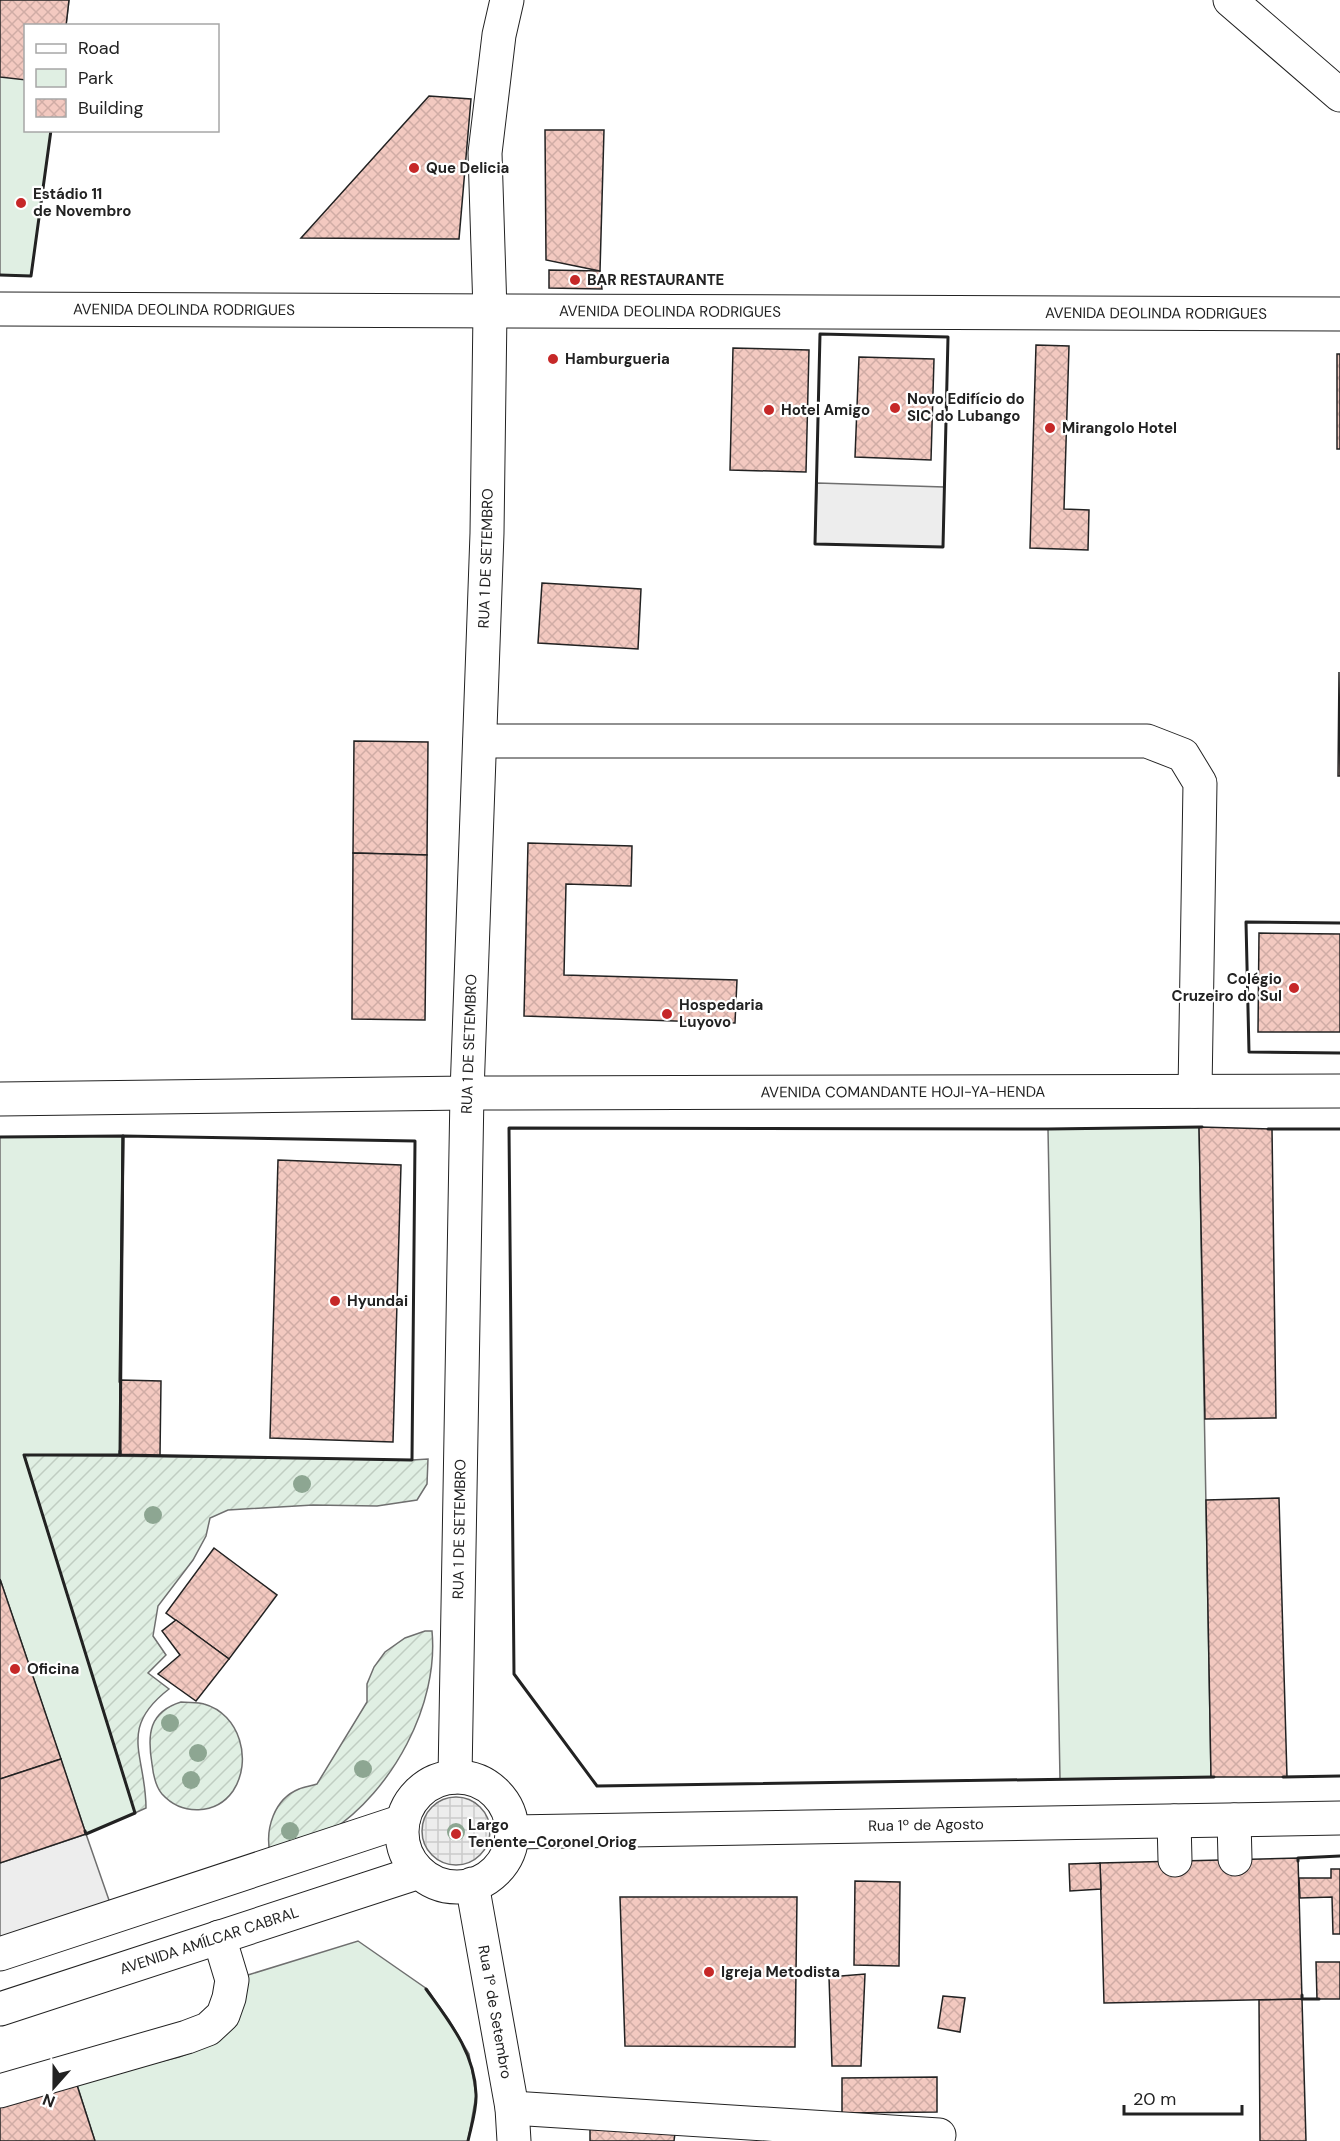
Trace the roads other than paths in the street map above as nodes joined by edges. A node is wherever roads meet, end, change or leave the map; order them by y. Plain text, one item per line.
1 (507, 0) edge
2 (1230, 0) edge
3 (1340, 95) edge
4 (0, 309) edge
5 (490, 311) junction
6 (1340, 314) edge
7 (480, 741) junction
8 (1195, 1091) junction
9 (1340, 1091) edge
10 (467, 1094) junction
11 (0, 1099) edge
12 (455, 1777) junction
13 (1340, 1818) edge
14 (1234, 1820) junction
15 (403, 1821) junction
16 (1174, 1821) junction
17 (512, 1832) junction
18 (1235, 1859) dead end
19 (1175, 1860) dead end
20 (419, 1872) junction
21 (472, 1884) junction
22 (219, 1937) junction
23 (0, 1954) edge
24 (0, 2009) edge
25 (0, 2091) edge
26 (512, 2108) junction
27 (939, 2135) dead end
28 (514, 2141) edge

1 - 5 street, RUA 1 DE SETEMBRO
2 - 3 street
4 - 5 street, AVENIDA DEOLINDA RODRIGUES
5 - 6 street, AVENIDA DEOLINDA RODRIGUES
5 - 7 street, RUA 1 DE SETEMBRO
7 - 8 street
7 - 10 street, RUA 1 DE SETEMBRO
8 - 9 street, AVENIDA COMANDANTE HOJI-YA-HENDA
8 - 10 street, AVENIDA COMANDANTE HOJI-YA-HENDA
10 - 11 street, AVENIDA COMANDANTE HOJI-YA-HENDA
10 - 12 street, RUA 1 DE SETEMBRO
12 - 15 street
12 - 17 street
13 - 14 street, Rua 1º de Agosto
14 - 16 street, Rua 1º de Agosto
14 - 18 street
15 - 20 street
15 - 23 street
16 - 17 street, Rua 1º de Agosto
16 - 19 street
17 - 21 street
20 - 21 street
20 - 22 street, AVENIDA AMÍLCAR CABRAL
21 - 26 street, Rua 1º de Setembro
22 - 24 street, AVENIDA AMÍLCAR CABRAL
22 - 25 street
26 - 27 street
26 - 28 street, Rua 1º de Setembro

